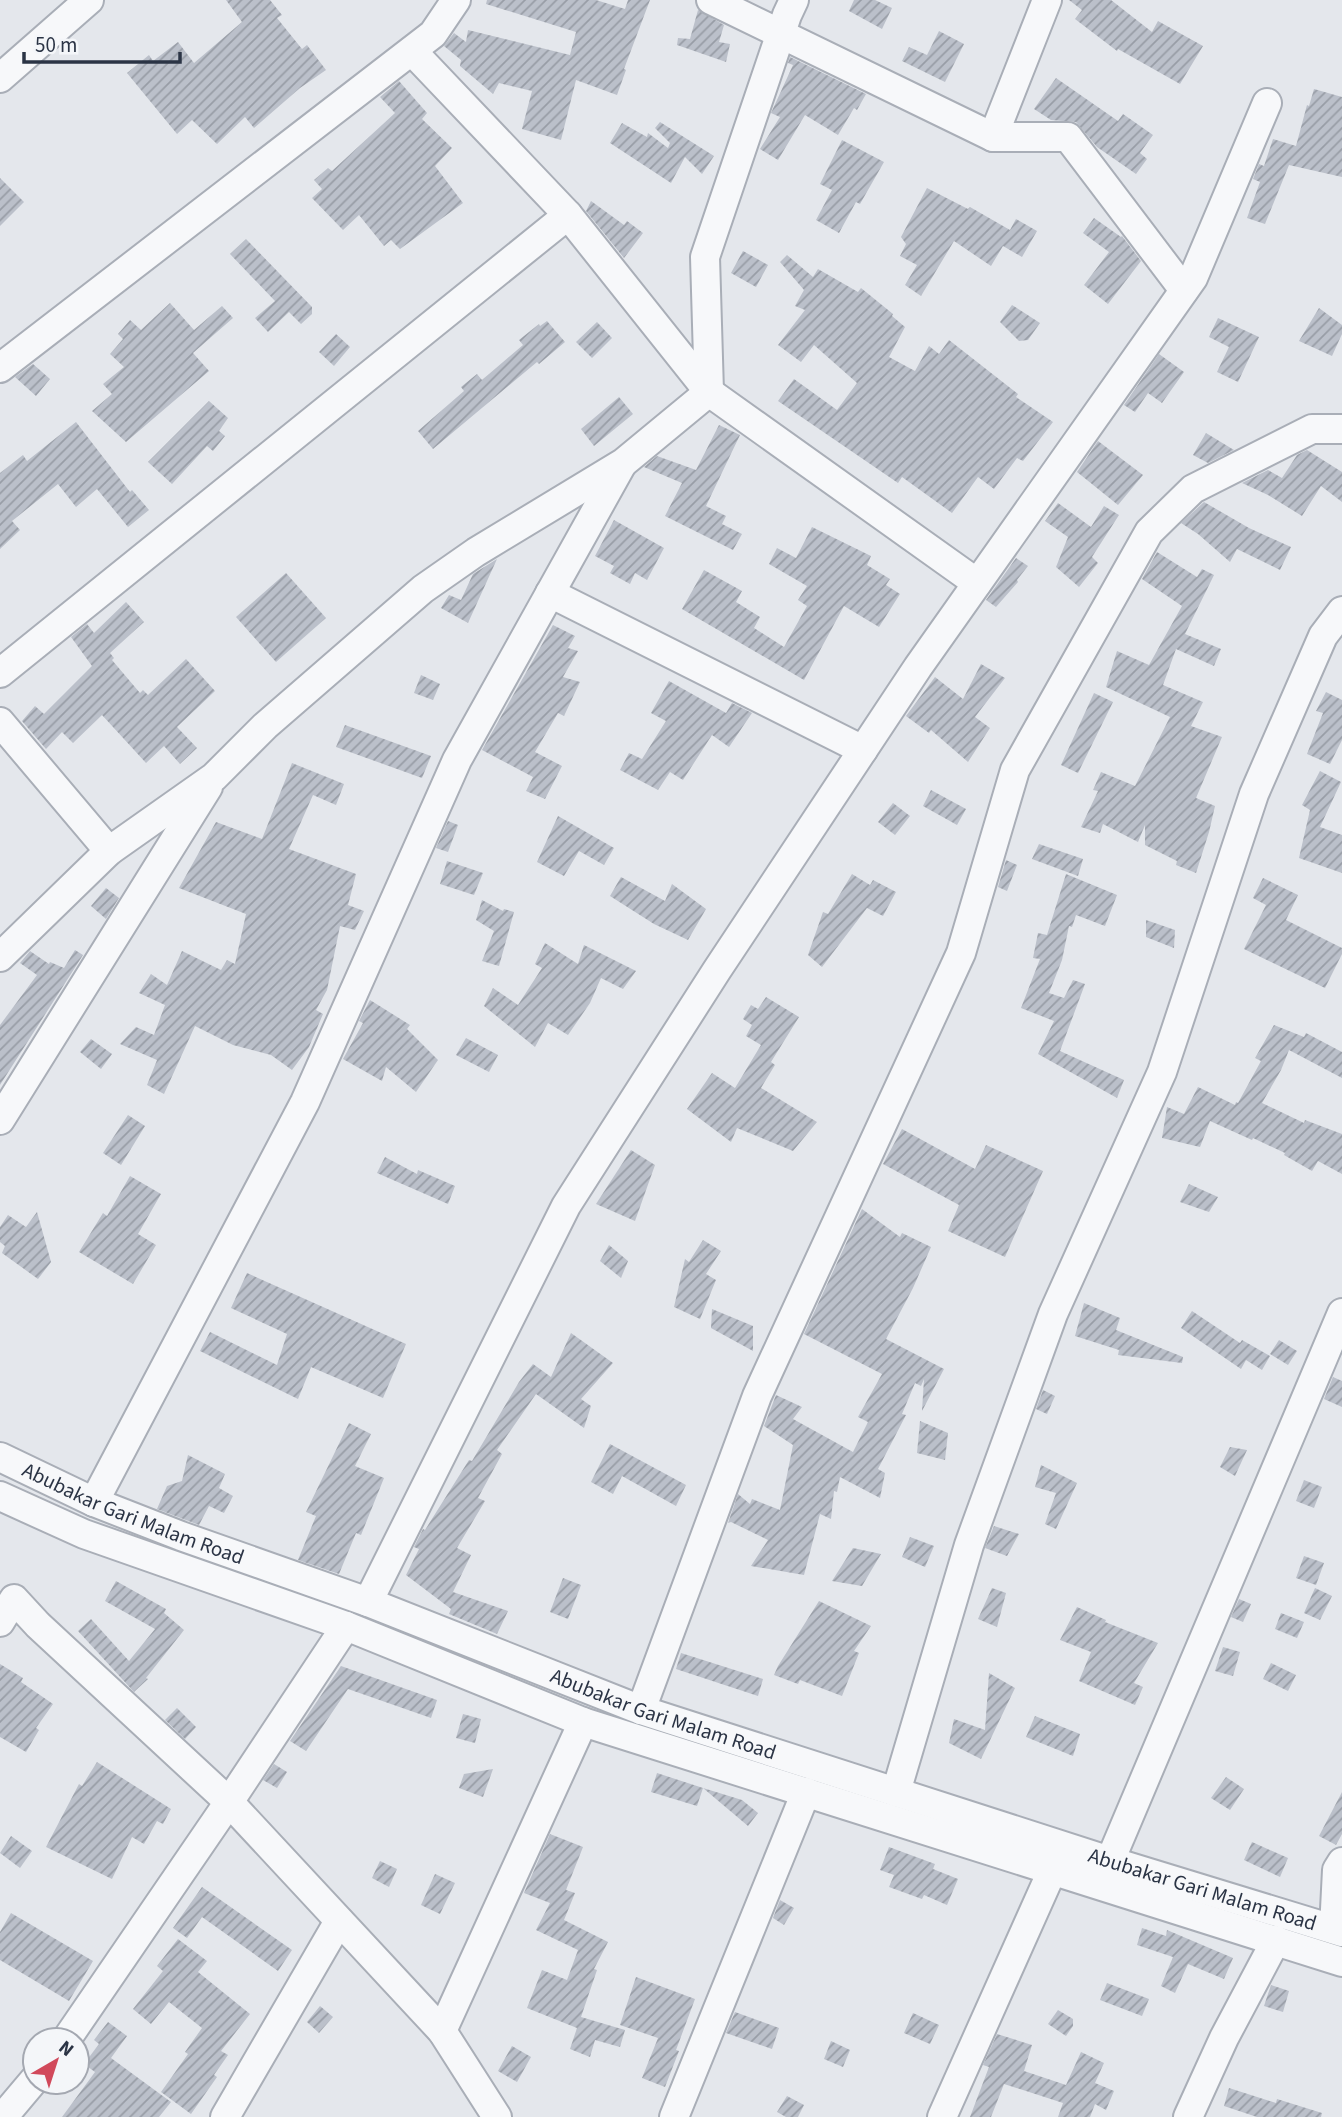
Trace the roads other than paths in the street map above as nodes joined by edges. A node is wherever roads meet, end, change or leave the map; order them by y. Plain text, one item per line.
1 (89, 0) edge
2 (456, 0) edge
3 (711, 0) edge
4 (794, 0) edge
5 (1047, 0) edge
6 (780, 33) junction
7 (412, 51) junction
8 (0, 78) edge
9 (1267, 103) dead end
10 (993, 137) junction
11 (568, 215) junction
12 (1184, 290) junction
13 (0, 368) edge
14 (709, 392) junction
15 (1342, 429) edge
16 (623, 463) junction
17 (977, 583) junction
18 (551, 593) junction
19 (1342, 611) edge
20 (0, 673) edge
21 (0, 722) edge
22 (863, 750) junction
23 (214, 777) junction
24 (109, 850) junction
25 (0, 957) edge
26 (0, 1121) edge
27 (1342, 1313) edge
28 (0, 1457) edge
29 (0, 1496) edge
30 (94, 1502) junction
31 (5, 1600) edge
32 (368, 1602) junction
33 (346, 1626) junction
34 (641, 1710) junction
35 (583, 1722) junction
36 (806, 1791) junction
37 (896, 1792) junction
38 (229, 1802) junction
39 (1110, 1861) junction
40 (1342, 1861) edge
41 (1052, 1871) junction
42 (339, 1921) junction
43 (1338, 1931) edge
44 (1276, 1940) junction
45 (1342, 1962) edge
46 (76, 2026) edge
47 (442, 2031) junction
48 (21, 2096) edge
49 (490, 2114) edge
50 (3, 2117) edge
51 (225, 2117) edge
52 (674, 2117) edge
53 (942, 2117) edge
54 (1188, 2117) edge

1 - 8 street
2 - 7 street
3 - 6 street
4 - 6 street
5 - 10 street
6 - 10 street
6 - 14 street
7 - 11 street
7 - 13 street
9 - 12 street
10 - 12 street
11 - 14 street
11 - 20 street
12 - 17 street
14 - 16 street
14 - 17 street
15 - 34 street
16 - 18 street
16 - 23 street
17 - 22 street
18 - 22 street
18 - 30 street
19 - 37 street
21 - 24 street
22 - 32 street
23 - 24 street
23 - 26 street
24 - 25 street
27 - 39 street
28 - 30 street, Abubakar Gari Malam Road
29 - 33 street
30 - 32 street, Abubakar Gari Malam Road
31 - 38 street
32 - 34 street, Abubakar Gari Malam Road
33 - 35 street
33 - 38 street
34 - 37 street, Abubakar Gari Malam Road
35 - 36 street
35 - 47 street
36 - 41 street
36 - 52 street
37 - 39 street, Abubakar Gari Malam Road
38 - 42 street
38 - 46 street
39 - 43 street, Abubakar Gari Malam Road
40 - 43 street
41 - 44 street
41 - 53 street
42 - 47 street
42 - 51 street
44 - 45 street
44 - 54 street
47 - 49 street
48 - 50 street

